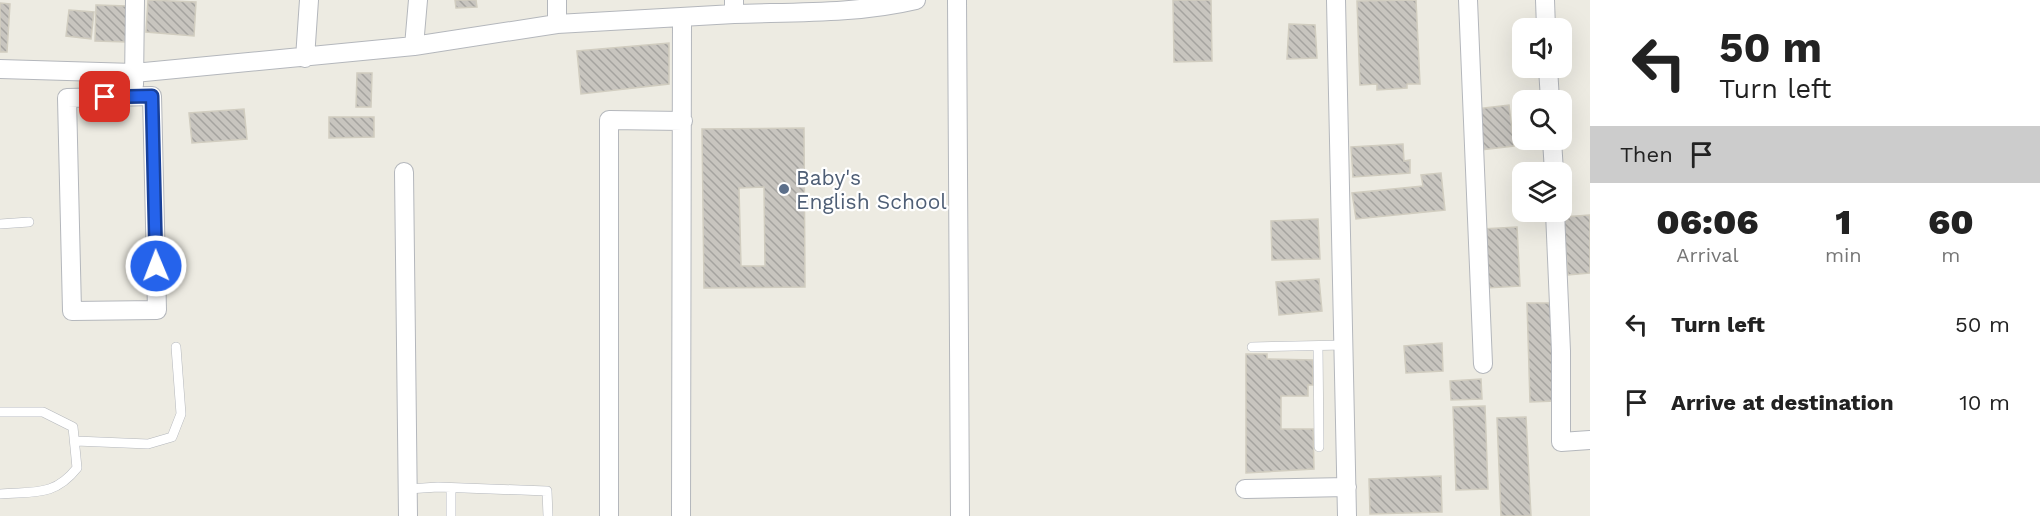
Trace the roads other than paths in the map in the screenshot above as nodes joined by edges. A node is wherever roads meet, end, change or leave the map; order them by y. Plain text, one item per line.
1 (135, 0) edge
2 (309, 0) edge
3 (418, 0) edge
4 (557, 0) edge
5 (916, 0) edge
6 (957, 0) edge
7 (1336, 0) edge
8 (1468, 0) edge
9 (1545, 0) edge
10 (890, 3) edge
11 (734, 7) edge
12 (682, 17) junction
13 (1546, 18) edge
14 (557, 24) junction
15 (414, 46) junction
16 (305, 58) junction
17 (0, 69) edge
18 (134, 73) junction
19 (135, 97) junction
20 (682, 121) junction
21 (404, 172) dead end
22 (29, 222) dead end
23 (1555, 222) edge
24 (0, 224) edge
25 (1344, 345) junction
26 (1318, 346) junction
27 (176, 347) dead end
28 (1252, 347) dead end
29 (1483, 364) dead end
30 (0, 412) edge
31 (1590, 440) edge
32 (76, 441) junction
33 (1319, 447) dead end
34 (1347, 487) junction
35 (408, 489) junction
36 (451, 489) junction
37 (1245, 489) dead end
38 (0, 494) edge
39 (408, 516) edge
40 (451, 516) edge
41 (549, 516) edge
42 (609, 516) edge
43 (681, 516) edge
44 (960, 516) edge
45 (1347, 516) edge

1 - 18 street
2 - 16 street
3 - 15 street
4 - 14 street
5 - 10 street
6 - 44 street
7 - 25 street
8 - 29 street
9 - 13 street
10 - 11 street
11 - 12 street
12 - 14 street
12 - 20 street
14 - 15 street
15 - 16 street
16 - 18 street
17 - 18 street
18 - 19 street
19 - 19 street
20 - 42 street
20 - 43 street
21 - 35 street
22 - 24 lane
23 - 31 street
25 - 26 lane
25 - 34 street
26 - 28 lane
26 - 33 lane
27 - 32 lane
30 - 32 lane
32 - 38 lane
34 - 37 street
34 - 45 street
35 - 36 lane
35 - 39 street
36 - 40 lane
36 - 41 lane

